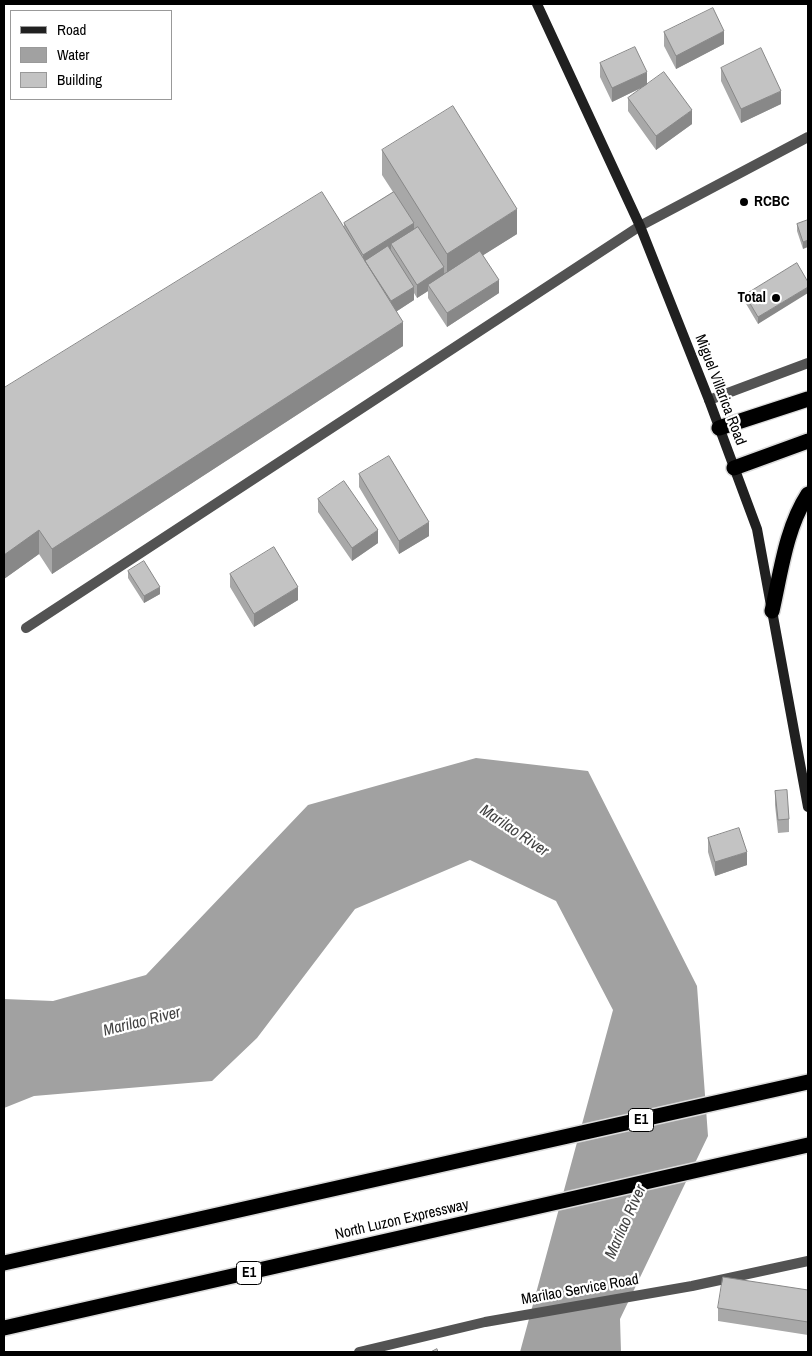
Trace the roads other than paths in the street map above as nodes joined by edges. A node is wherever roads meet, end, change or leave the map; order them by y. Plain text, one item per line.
1 (537, 4) edge
2 (808, 137) edge
3 (640, 226) junction
4 (808, 363) edge
5 (808, 399) edge
6 (709, 400) junction
7 (719, 428) junction
8 (808, 441) edge
9 (734, 468) junction
10 (808, 494) edge
11 (772, 611) junction
12 (26, 628) dead end
13 (808, 807) edge
14 (801, 1083) edge
15 (805, 1146) edge
16 (808, 1261) edge
17 (4, 1263) edge
18 (4, 1328) edge
19 (359, 1352) edge

1 - 3 main road, Miguel Villarica Road
2 - 3 street
3 - 6 main road, Miguel Villarica Road
3 - 12 street
4 - 6 street
5 - 7 highway
6 - 7 main road, Miguel Villarica Road
7 - 9 main road, Miguel Villarica Road
8 - 9 highway
9 - 11 main road, Miguel Villarica Road
10 - 11 highway
11 - 13 main road, Miguel Villarica Road
14 - 17 highway, E1
15 - 18 highway, North Luzon Expressway / E1
16 - 19 street, Marilao Service Road

